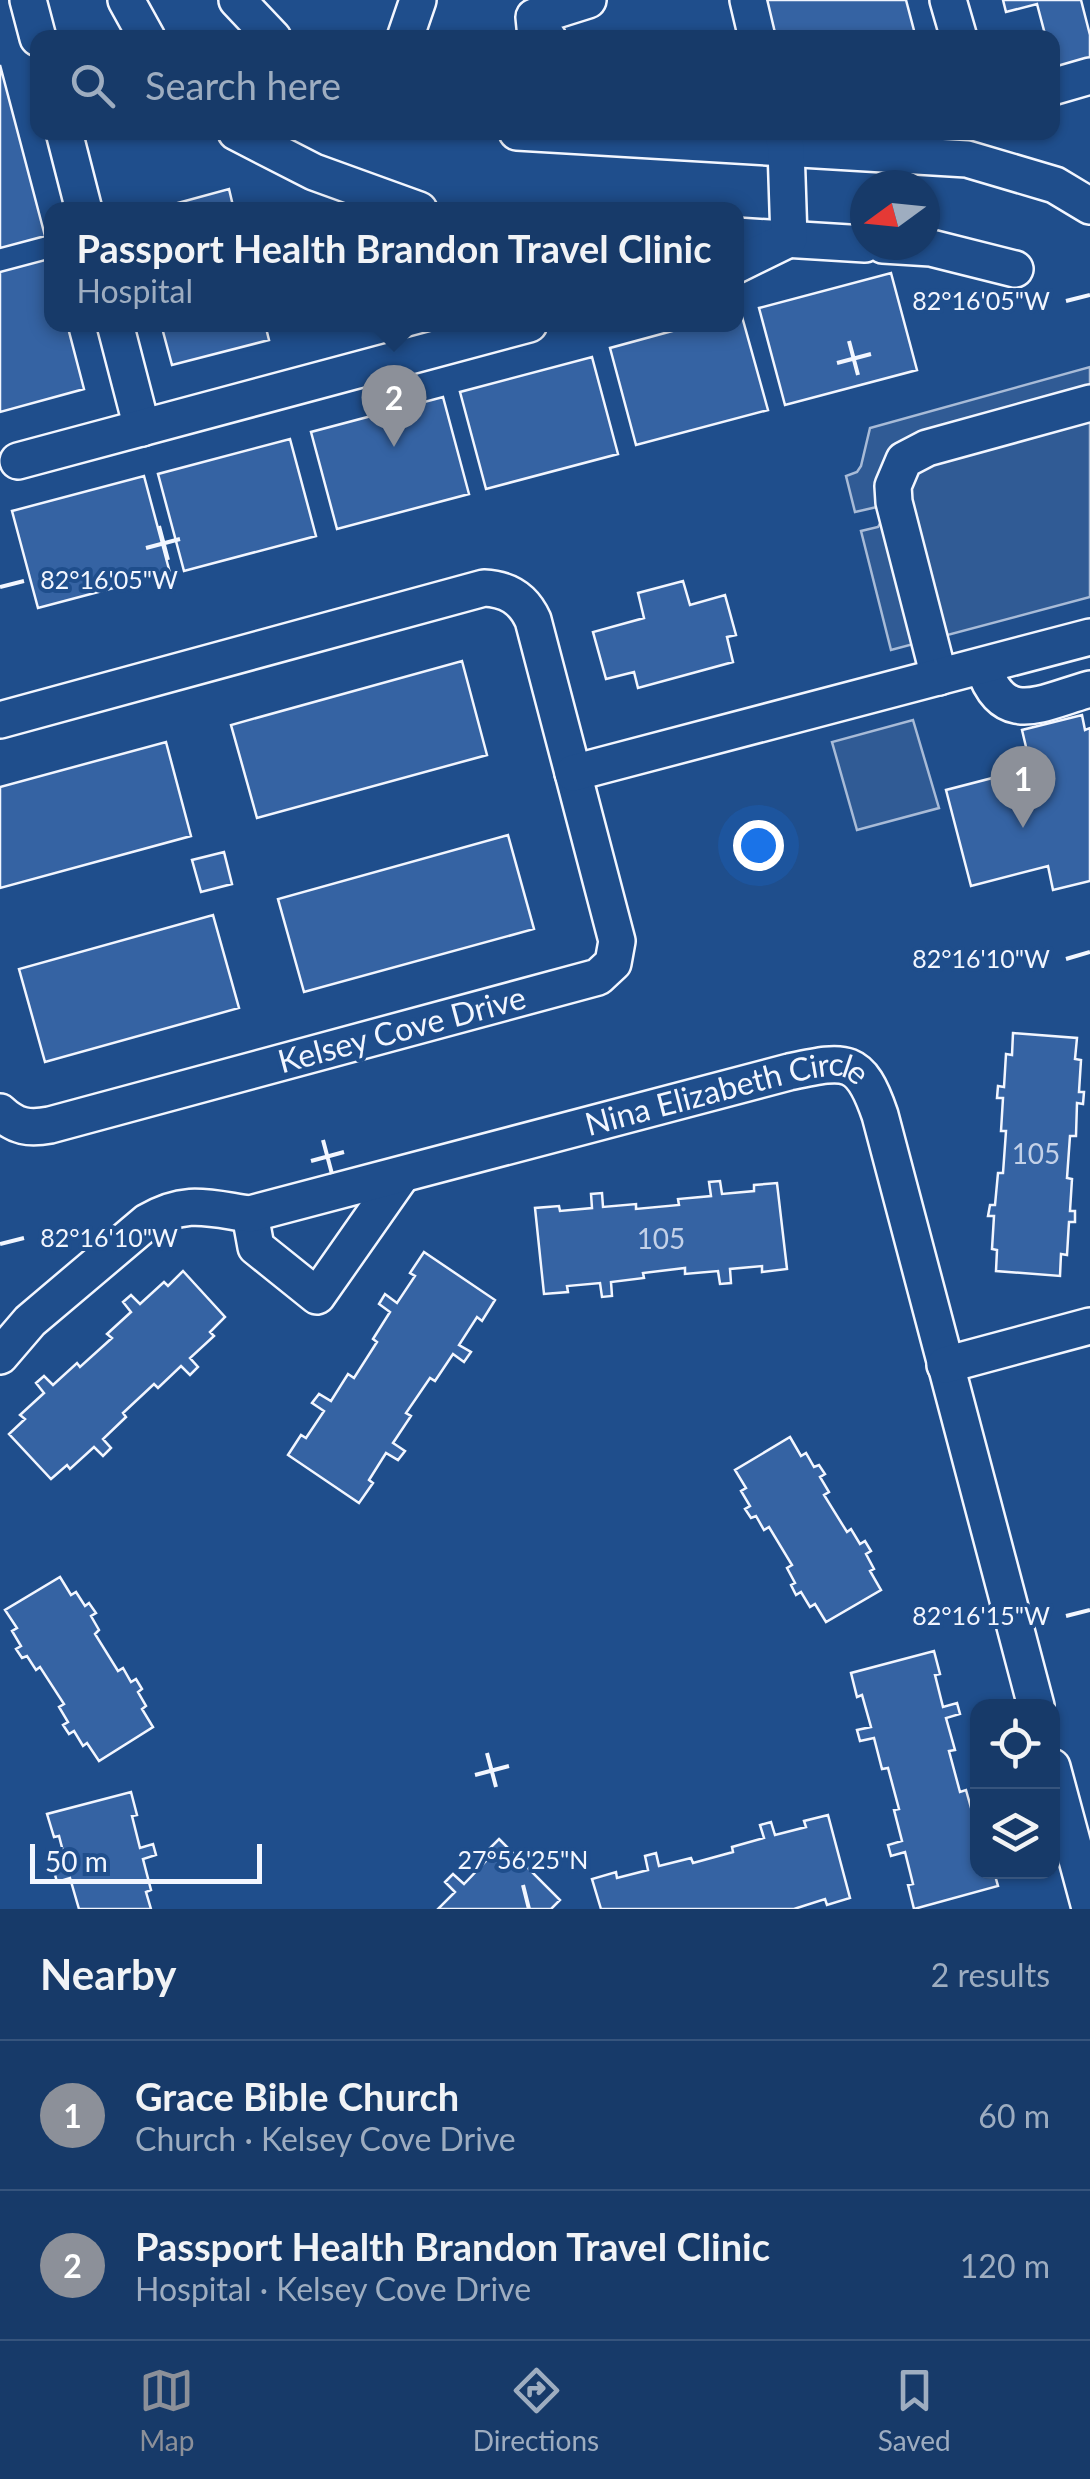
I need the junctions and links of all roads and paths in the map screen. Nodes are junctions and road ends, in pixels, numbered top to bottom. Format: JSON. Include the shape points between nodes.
{"nodes":[{"id":1,"x":28,"y":0,"type":"edge"},
{"id":2,"x":126,"y":0,"type":"edge"},
{"id":3,"x":237,"y":0,"type":"edge"},
{"id":4,"x":418,"y":0,"type":"edge"},
{"id":5,"x":588,"y":0,"type":"edge"},
{"id":6,"x":748,"y":0,"type":"edge"},
{"id":7,"x":948,"y":0,"type":"edge"},
{"id":8,"x":36,"y":30,"type":"edge"},
{"id":9,"x":143,"y":30,"type":"edge"},
{"id":10,"x":265,"y":30,"type":"edge"},
{"id":11,"x":409,"y":30,"type":"edge"},
{"id":12,"x":535,"y":30,"type":"edge"},
{"id":13,"x":756,"y":30,"type":"edge"},
{"id":14,"x":957,"y":30,"type":"edge"},
{"id":15,"x":1090,"y":76,"type":"edge"},
{"id":16,"x":1060,"y":85,"type":"edge"},
{"id":17,"x":66,"y":140,"type":"edge"},
{"id":18,"x":252,"y":140,"type":"edge"},
{"id":19,"x":784,"y":140,"type":"edge"},
{"id":20,"x":82,"y":202,"type":"edge"},
{"id":21,"x":397,"y":202,"type":"edge"},
{"id":22,"x":1090,"y":206,"type":"edge"},
{"id":23,"x":744,"y":236,"type":"edge"},
{"id":24,"x":790,"y":239,"type":"junction"},
{"id":25,"x":850,"y":243,"type":"edge"},
{"id":26,"x":940,"y":250,"type":"edge"},
{"id":27,"x":744,"y":261,"type":"edge"},
{"id":28,"x":1016,"y":269,"type":"dead end"},
{"id":29,"x":117,"y":332,"type":"edge"},
{"id":30,"x":500,"y":332,"type":"edge"},
{"id":31,"x":1090,"y":403,"type":"edge"},
{"id":32,"x":142,"y":428,"type":"junction"},
{"id":33,"x":18,"y":461,"type":"dead end"},
{"id":34,"x":1090,"y":638,"type":"edge"},
{"id":35,"x":982,"y":666,"type":"junction"},
{"id":36,"x":939,"y":678,"type":"junction"},
{"id":37,"x":1090,"y":689,"type":"edge"},
{"id":38,"x":0,"y":720,"type":"edge"},
{"id":39,"x":573,"y":772,"type":"junction"},
{"id":40,"x":0,"y":1112,"type":"edge"},
{"id":41,"x":401,"y":1176,"type":"junction"},
{"id":42,"x":250,"y":1214,"type":"junction"},
{"id":43,"x":1090,"y":1326,"type":"edge"},
{"id":44,"x":0,"y":1356,"type":"edge"},
{"id":45,"x":945,"y":1366,"type":"junction"},
{"id":46,"x":1034,"y":1699,"type":"edge"},
{"id":47,"x":1058,"y":1789,"type":"edge"},
{"id":48,"x":1090,"y":1908,"type":"edge"}],
"edges":[{"from":1,"to":8,"type":"street"},
{"from":2,"to":9,"type":"street"},
{"from":3,"to":10,"type":"street"},
{"from":4,"to":11,"type":"street"},
{"from":5,"to":12,"type":"street","via":[[534,17]]},
{"from":6,"to":13,"type":"street"},
{"from":7,"to":14,"type":"street"},
{"from":15,"to":16,"type":"street"},
{"from":17,"to":20,"type":"street"},
{"from":18,"to":21,"type":"street"},
{"from":19,"to":22,"type":"street","via":[[968,160],[1055,185]]},
{"from":19,"to":24,"type":"street"},
{"from":23,"to":24,"type":"street"},
{"from":24,"to":25,"type":"street"},
{"from":24,"to":27,"type":"street"},
{"from":26,"to":28,"type":"street"},
{"from":29,"to":32,"type":"street"},
{"from":30,"to":32,"type":"street"},
{"from":31,"to":36,"type":"street","via":[[928,448],[896,472],[894,502]]},
{"from":32,"to":33,"type":"street"},
{"from":34,"to":35,"type":"street"},
{"from":35,"to":36,"type":"street"},
{"from":35,"to":37,"type":"street","via":[[1007,705]]},
{"from":36,"to":39,"type":"street"},
{"from":38,"to":39,"type":"street","name":"Kelsey Cove Drive","via":[[498,589],[520,600],[533,620]]},
{"from":39,"to":40,"type":"street","name":"Kelsey Cove Drive","via":[[617,941],[613,963],[598,977],[50,1125],[16,1125]]},
{"from":41,"to":42,"type":"street","name":"Nina Elizabeth Circle"},
{"from":41,"to":42,"type":"street","via":[[317,1296],[256,1247]]},
{"from":41,"to":45,"type":"street","name":"Nina Elizabeth Circle","via":[[789,1072],[829,1064],[852,1068],[869,1084],[880,1116]]},
{"from":42,"to":44,"type":"street","name":"Nina Elizabeth Circle","via":[[213,1206],[165,1212],[147,1222]]},
{"from":43,"to":45,"type":"street"},
{"from":45,"to":46,"type":"street","name":"Nina Elizabeth Circle"},
{"from":47,"to":48,"type":"street"}]}
